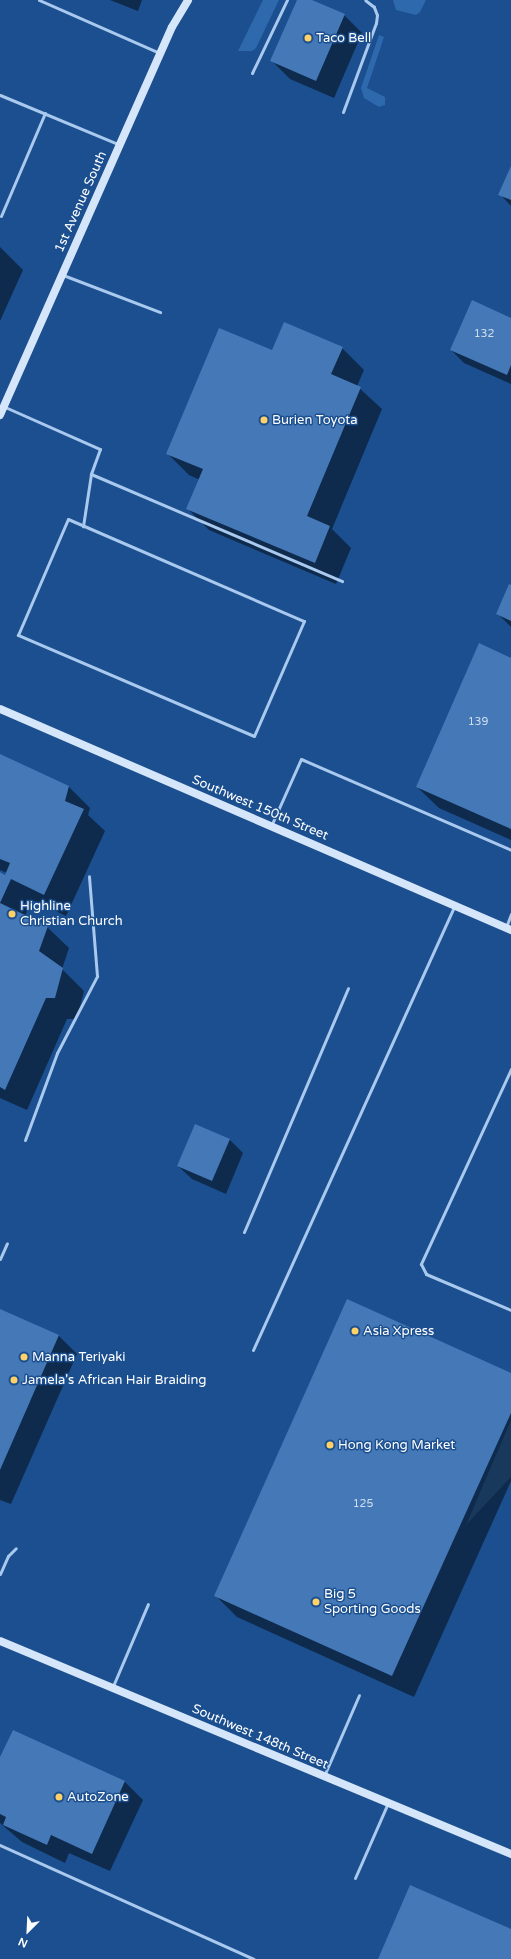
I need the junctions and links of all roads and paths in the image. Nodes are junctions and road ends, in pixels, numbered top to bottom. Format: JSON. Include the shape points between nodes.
{"nodes":[{"id":1,"x":39,"y":0,"type":"edge"},
{"id":2,"x":188,"y":0,"type":"edge"},
{"id":3,"x":286,"y":0,"type":"edge"},
{"id":4,"x":365,"y":0,"type":"edge"},
{"id":5,"x":160,"y":53,"type":"junction"},
{"id":6,"x":252,"y":73,"type":"dead end"},
{"id":7,"x":0,"y":95,"type":"edge"},
{"id":8,"x":343,"y":112,"type":"dead end"},
{"id":9,"x":45,"y":113,"type":"junction"},
{"id":10,"x":120,"y":144,"type":"junction"},
{"id":11,"x":1,"y":216,"type":"edge"},
{"id":12,"x":62,"y":275,"type":"junction"},
{"id":13,"x":160,"y":312,"type":"dead end"},
{"id":14,"x":4,"y":406,"type":"junction"},
{"id":15,"x":0,"y":415,"type":"edge"},
{"id":16,"x":91,"y":474,"type":"junction"},
{"id":17,"x":83,"y":526,"type":"junction"},
{"id":18,"x":342,"y":580,"type":"dead end"},
{"id":19,"x":0,"y":709,"type":"edge"},
{"id":20,"x":271,"y":826,"type":"junction"},
{"id":21,"x":511,"y":850,"type":"edge"},
{"id":22,"x":89,"y":876,"type":"dead end"},
{"id":23,"x":455,"y":905,"type":"junction"},
{"id":24,"x":511,"y":914,"type":"edge"},
{"id":25,"x":508,"y":929,"type":"edge"},
{"id":26,"x":348,"y":988,"type":"dead end"},
{"id":27,"x":511,"y":1068,"type":"edge"},
{"id":28,"x":25,"y":1140,"type":"dead end"},
{"id":29,"x":244,"y":1232,"type":"dead end"},
{"id":30,"x":7,"y":1243,"type":"dead end"},
{"id":31,"x":0,"y":1259,"type":"edge"},
{"id":32,"x":511,"y":1310,"type":"edge"},
{"id":33,"x":253,"y":1350,"type":"dead end"},
{"id":34,"x":16,"y":1548,"type":"dead end"},
{"id":35,"x":0,"y":1574,"type":"edge"},
{"id":36,"x":148,"y":1604,"type":"dead end"},
{"id":37,"x":0,"y":1641,"type":"edge"},
{"id":38,"x":112,"y":1688,"type":"junction"},
{"id":39,"x":359,"y":1695,"type":"dead end"},
{"id":40,"x":323,"y":1776,"type":"junction"},
{"id":41,"x":388,"y":1803,"type":"junction"},
{"id":42,"x":0,"y":1845,"type":"edge"},
{"id":43,"x":511,"y":1854,"type":"edge"},
{"id":44,"x":355,"y":1878,"type":"dead end"},
{"id":45,"x":254,"y":1959,"type":"edge"}],
"edges":[{"from":1,"to":5,"type":"lane"},
{"from":2,"to":5,"type":"main road","name":"1st Avenue South"},
{"from":3,"to":6,"type":"lane"},
{"from":4,"to":8,"type":"lane","via":[[374,7],[376,23]]},
{"from":5,"to":10,"type":"main road","name":"1st Avenue South"},
{"from":7,"to":9,"type":"lane"},
{"from":9,"to":10,"type":"lane"},
{"from":9,"to":11,"type":"lane"},
{"from":10,"to":12,"type":"main road","name":"1st Avenue South"},
{"from":12,"to":13,"type":"lane"},
{"from":12,"to":14,"type":"main road","name":"1st Avenue South"},
{"from":14,"to":15,"type":"main road","name":"1st Avenue South"},
{"from":14,"to":16,"type":"lane","via":[[100,449]]},
{"from":16,"to":17,"type":"lane"},
{"from":16,"to":18,"type":"lane"},
{"from":17,"to":17,"type":"lane","via":[[304,621],[254,736],[18,635],[68,519]]},
{"from":19,"to":20,"type":"main road","name":"Southwest 150th Street"},
{"from":20,"to":21,"type":"lane","via":[[301,759]]},
{"from":20,"to":23,"type":"main road","name":"Southwest 150th Street"},
{"from":22,"to":28,"type":"lane","via":[[97,976],[60,1046]]},
{"from":23,"to":25,"type":"main road","name":"Southwest 150th Street"},
{"from":23,"to":33,"type":"lane"},
{"from":24,"to":25,"type":"lane"},
{"from":26,"to":29,"type":"lane"},
{"from":27,"to":32,"type":"lane","via":[[421,1264],[426,1274]]},
{"from":30,"to":31,"type":"lane"},
{"from":34,"to":35,"type":"lane","via":[[8,1556]]},
{"from":36,"to":38,"type":"lane"},
{"from":37,"to":38,"type":"main road","name":"Southwest 148th Street"},
{"from":38,"to":40,"type":"main road","name":"Southwest 148th Street"},
{"from":39,"to":40,"type":"lane"},
{"from":40,"to":41,"type":"main road","name":"Southwest 148th Street"},
{"from":41,"to":43,"type":"main road","name":"Southwest 148th Street"},
{"from":41,"to":44,"type":"lane"},
{"from":42,"to":45,"type":"lane"}]}
